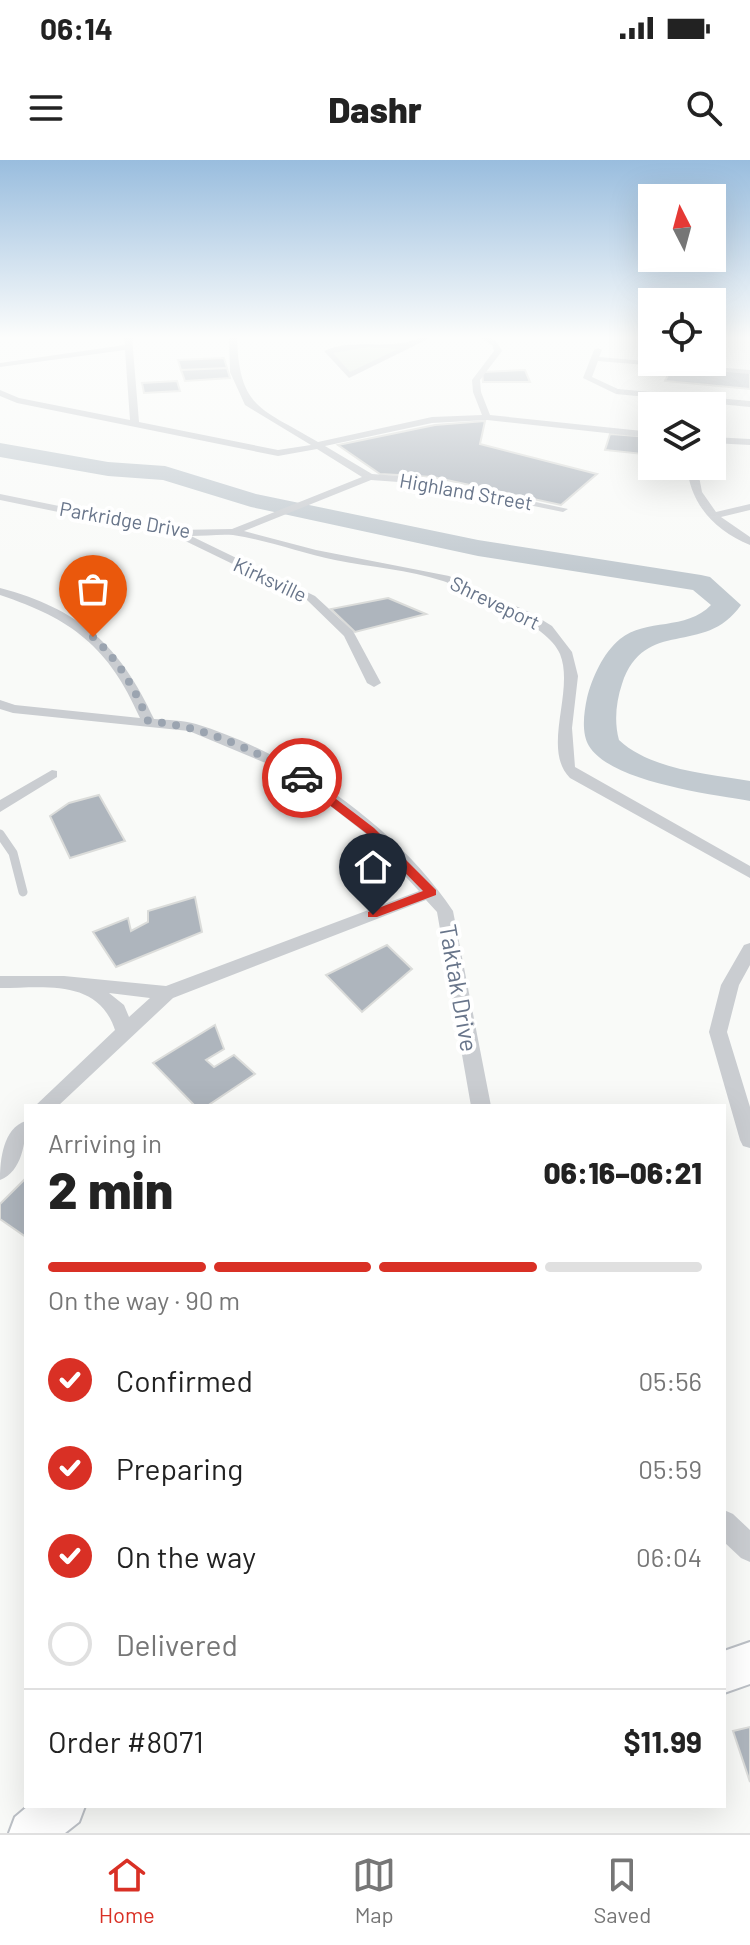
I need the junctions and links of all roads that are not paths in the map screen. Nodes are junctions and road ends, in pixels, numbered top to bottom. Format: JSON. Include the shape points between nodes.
{"nodes":[{"id":1,"x":85,"y":415,"type":"edge"},
{"id":2,"x":134,"y":415,"type":"edge"},
{"id":3,"x":269,"y":415,"type":"edge"},
{"id":4,"x":487,"y":417,"type":"joint"},
{"id":5,"x":135,"y":426,"type":"junction"},
{"id":6,"x":638,"y":433,"type":"edge"},
{"id":7,"x":726,"y":441,"type":"edge"},
{"id":8,"x":750,"y":442,"type":"edge"},
{"id":9,"x":320,"y":444,"type":"junction"},
{"id":10,"x":370,"y":477,"type":"junction"},
{"id":11,"x":692,"y":480,"type":"edge"},
{"id":12,"x":2,"y":498,"type":"edge"},
{"id":13,"x":750,"y":507,"type":"edge"},
{"id":14,"x":563,"y":509,"type":"dead end"},
{"id":15,"x":710,"y":516,"type":"junction"},
{"id":16,"x":233,"y":532,"type":"junction"},
{"id":17,"x":177,"y":533,"type":"junction"},
{"id":18,"x":750,"y":542,"type":"edge"},
{"id":19,"x":0,"y":591,"type":"edge"},
{"id":20,"x":374,"y":683,"type":"dead end"},
{"id":21,"x":0,"y":704,"type":"edge"},
{"id":22,"x":148,"y":721,"type":"junction"},
{"id":23,"x":52,"y":774,"type":"dead end"},
{"id":24,"x":0,"y":807,"type":"edge"},
{"id":25,"x":0,"y":834,"type":"edge"},
{"id":26,"x":750,"y":873,"type":"edge"},
{"id":27,"x":23,"y":892,"type":"dead end"},
{"id":28,"x":431,"y":892,"type":"junction"},
{"id":29,"x":750,"y":949,"type":"edge"},
{"id":30,"x":0,"y":982,"type":"edge"},
{"id":31,"x":78,"y":983,"type":"junction"},
{"id":32,"x":740,"y":985,"type":"edge"},
{"id":33,"x":167,"y":993,"type":"junction"},
{"id":34,"x":125,"y":1031,"type":"junction"},
{"id":35,"x":47,"y":1104,"type":"edge"},
{"id":36,"x":481,"y":1104,"type":"edge"},
{"id":37,"x":24,"y":1132,"type":"edge"},
{"id":38,"x":750,"y":1140,"type":"edge"},
{"id":39,"x":0,"y":1171,"type":"edge"},
{"id":40,"x":726,"y":1525,"type":"edge"},
{"id":41,"x":750,"y":1549,"type":"edge"},
{"id":42,"x":750,"y":1663,"type":"edge"},
{"id":43,"x":726,"y":1671,"type":"edge"},
{"id":44,"x":61,"y":1808,"type":"edge"},
{"id":45,"x":31,"y":1833,"type":"edge"}],
"edges":[{"from":1,"to":5,"type":"street"},
{"from":2,"to":5,"type":"street"},
{"from":3,"to":9,"type":"street"},
{"from":4,"to":6,"type":"street"},
{"from":4,"to":9,"type":"street","via":[[432,420]]},
{"from":5,"to":9,"type":"street","via":[[278,453]]},
{"from":7,"to":8,"type":"street"},
{"from":9,"to":10,"type":"street"},
{"from":10,"to":14,"type":"street","name":"Highland Street","via":[[426,481]]},
{"from":10,"to":16,"type":"street","name":"Parkridge Drive"},
{"from":11,"to":15,"type":"street"},
{"from":12,"to":17,"type":"street","name":"Parkridge Drive"},
{"from":13,"to":15,"type":"street"},
{"from":15,"to":18,"type":"street"},
{"from":16,"to":17,"type":"street","name":"Parkridge Drive"},
{"from":16,"to":26,"type":"street","name":"Shreveport","via":[[445,578],[548,629],[566,652],[572,676],[565,728],[568,768]]},
{"from":17,"to":20,"type":"street","name":"Kirksville","via":[[311,598],[349,634]]},
{"from":19,"to":22,"type":"street","via":[[74,619],[112,654]]},
{"from":21,"to":22,"type":"street","name":"Taktak Drive"},
{"from":22,"to":28,"type":"street","name":"Taktak Drive","via":[[192,727],[273,761],[370,830]]},
{"from":23,"to":24,"type":"street"},
{"from":25,"to":27,"type":"lane","via":[[13,853]]},
{"from":28,"to":33,"type":"street"},
{"from":28,"to":36,"type":"street","name":"Taktak Drive","via":[[445,911]]},
{"from":29,"to":32,"type":"street"},
{"from":30,"to":31,"type":"street"},
{"from":31,"to":33,"type":"street"},
{"from":31,"to":34,"type":"street","via":[[111,1002]]},
{"from":32,"to":38,"type":"street","via":[[718,1032]]},
{"from":33,"to":34,"type":"street"},
{"from":34,"to":35,"type":"street"},
{"from":37,"to":39,"type":"street"},
{"from":40,"to":41,"type":"street"},
{"from":42,"to":43,"type":"street"},
{"from":44,"to":45,"type":"street"}]}
